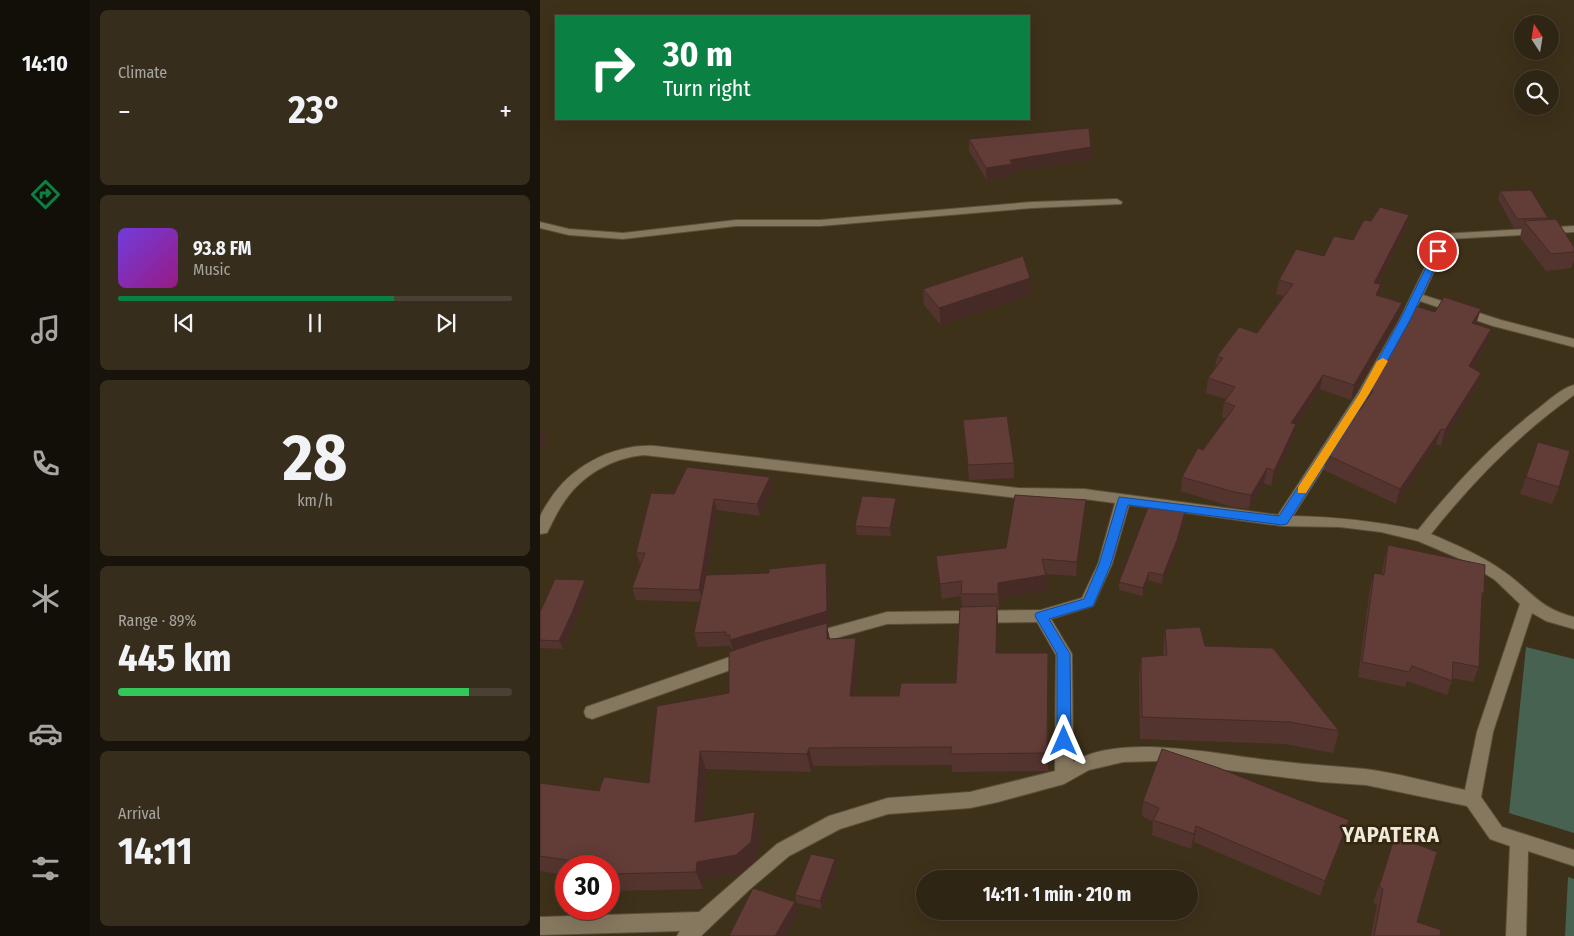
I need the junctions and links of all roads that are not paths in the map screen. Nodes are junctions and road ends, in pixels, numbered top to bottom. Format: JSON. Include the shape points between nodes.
{"nodes":[{"id":1,"x":1117,"y":202,"type":"dead end"},
{"id":2,"x":540,"y":225,"type":"edge"},
{"id":3,"x":1574,"y":229,"type":"edge"},
{"id":4,"x":1416,"y":296,"type":"junction"},
{"id":5,"x":1574,"y":342,"type":"edge"},
{"id":6,"x":1574,"y":389,"type":"edge"},
{"id":7,"x":1123,"y":500,"type":"junction"},
{"id":8,"x":1282,"y":521,"type":"junction"},
{"id":9,"x":542,"y":529,"type":"dead end"},
{"id":10,"x":1421,"y":536,"type":"junction"},
{"id":11,"x":1528,"y":602,"type":"junction"},
{"id":12,"x":1041,"y":616,"type":"junction"},
{"id":13,"x":1574,"y":623,"type":"edge"},
{"id":14,"x":794,"y":643,"type":"edge"},
{"id":15,"x":757,"y":654,"type":"edge"},
{"id":16,"x":592,"y":712,"type":"dead end"},
{"id":17,"x":1064,"y":776,"type":"junction"},
{"id":18,"x":1472,"y":799,"type":"junction"},
{"id":19,"x":1519,"y":841,"type":"junction"},
{"id":20,"x":1574,"y":858,"type":"edge"},
{"id":21,"x":702,"y":920,"type":"junction"},
{"id":22,"x":540,"y":926,"type":"edge"},
{"id":23,"x":687,"y":936,"type":"edge"},
{"id":24,"x":1516,"y":936,"type":"edge"}],
"edges":[{"from":1,"to":2,"type":"street","via":[[1032,205],[820,223],[736,223],[623,236],[570,232]]},
{"from":3,"to":4,"type":"street","via":[[1445,236]]},
{"from":4,"to":5,"type":"street","via":[[1497,323]]},
{"from":4,"to":8,"type":"street","via":[[1364,394]]},
{"from":6,"to":10,"type":"street","via":[[1501,446],[1453,496]]},
{"from":7,"to":8,"type":"street"},
{"from":7,"to":9,"type":"street","via":[[1084,494],[1018,493],[640,451],[614,457],[583,472],[564,489],[550,508]]},
{"from":7,"to":12,"type":"street","via":[[1105,564],[1088,602]]},
{"from":8,"to":10,"type":"street","via":[[1356,524]]},
{"from":10,"to":11,"type":"street","via":[[1470,557],[1500,576]]},
{"from":11,"to":13,"type":"street","via":[[1551,617]]},
{"from":11,"to":18,"type":"street","via":[[1485,732]]},
{"from":12,"to":14,"type":"street","via":[[888,618]]},
{"from":12,"to":17,"type":"street","via":[[1064,654]]},
{"from":15,"to":16,"type":"street"},
{"from":17,"to":18,"type":"street","via":[[1085,763],[1122,755],[1156,754],[1366,777]]},
{"from":17,"to":21,"type":"street","via":[[979,798],[888,806],[835,822],[782,850]]},
{"from":18,"to":19,"type":"street","via":[[1496,833]]},
{"from":19,"to":20,"type":"street"},
{"from":19,"to":24,"type":"street"},
{"from":21,"to":22,"type":"street"},
{"from":21,"to":23,"type":"street"}]}
